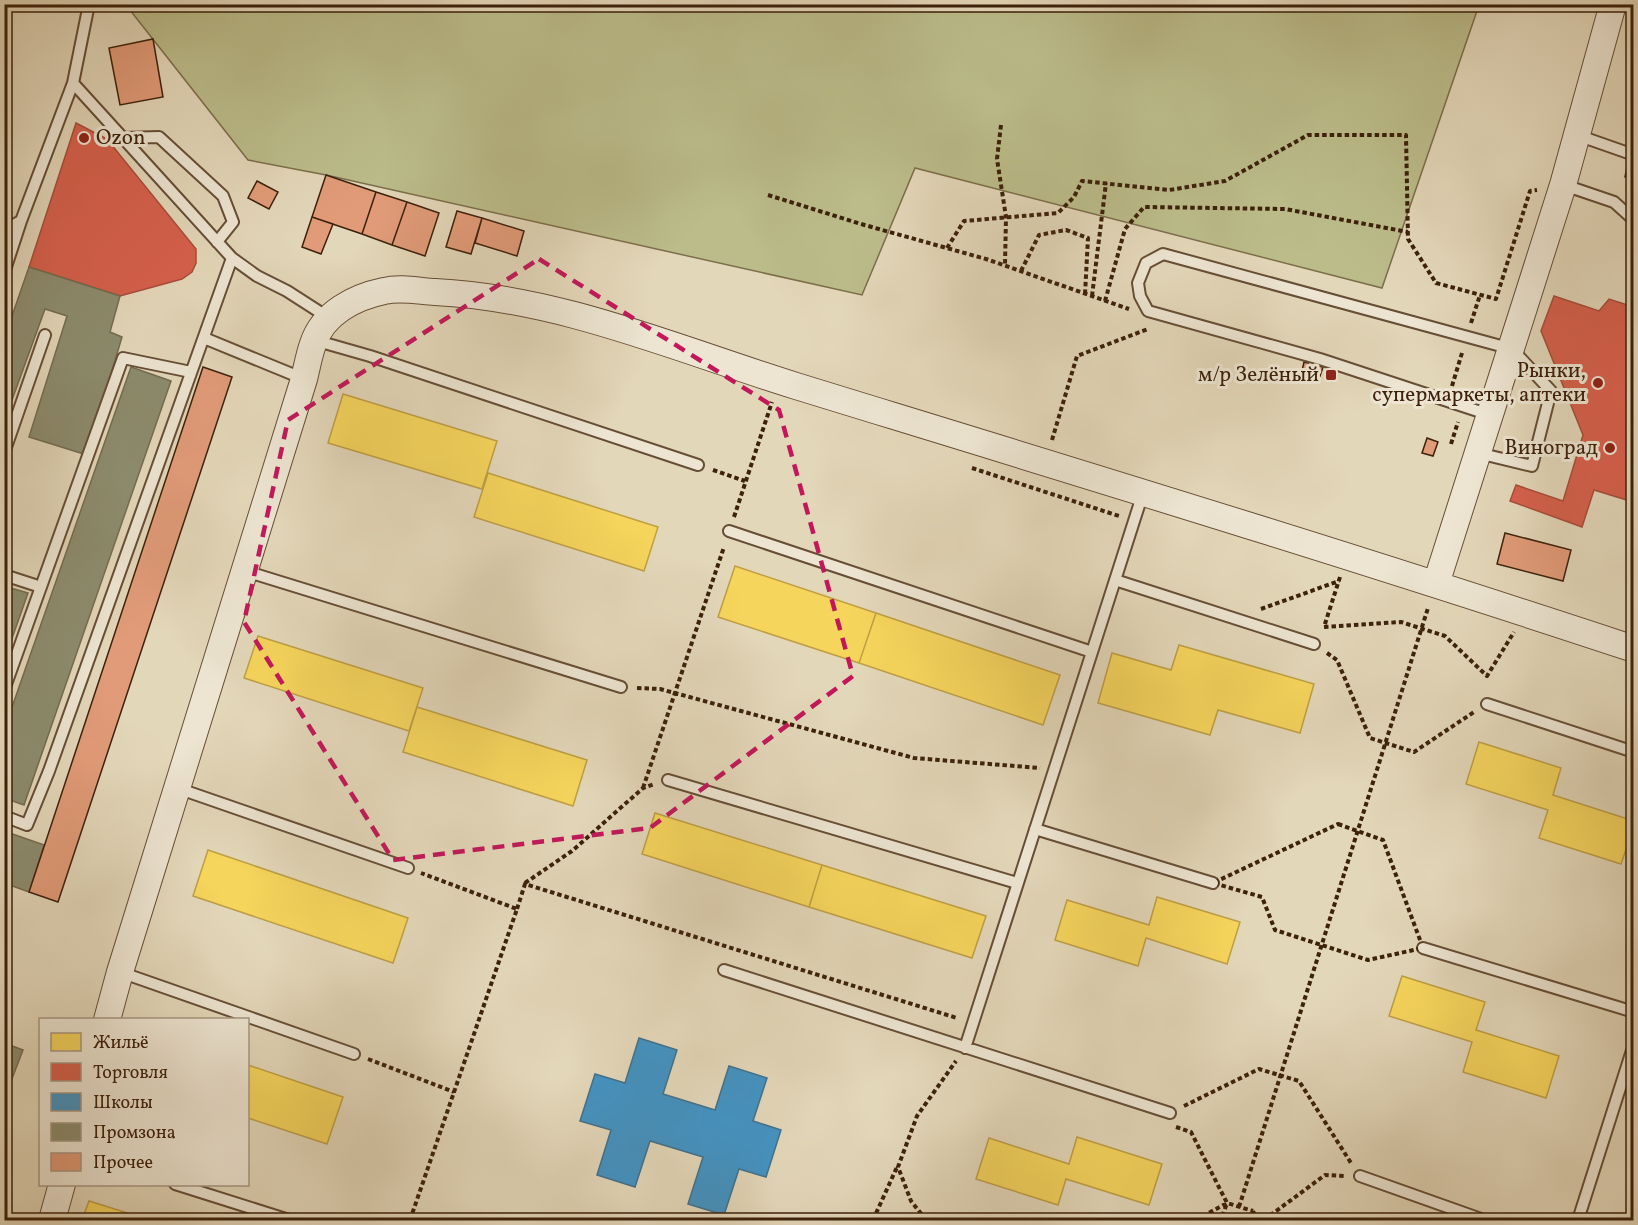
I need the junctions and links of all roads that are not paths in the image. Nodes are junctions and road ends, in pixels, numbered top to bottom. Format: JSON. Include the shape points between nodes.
{"nodes":[{"id":1,"x":89,"y":4,"type":"edge"},
{"id":2,"x":1613,"y":4,"type":"edge"},
{"id":3,"x":73,"y":83,"type":"junction"},
{"id":4,"x":1577,"y":135,"type":"junction"},
{"id":5,"x":123,"y":138,"type":"junction"},
{"id":6,"x":1634,"y":155,"type":"edge"},
{"id":7,"x":1563,"y":185,"type":"junction"},
{"id":8,"x":1634,"y":220,"type":"edge"},
{"id":9,"x":21,"y":221,"type":"junction"},
{"id":10,"x":4,"y":230,"type":"edge"},
{"id":11,"x":217,"y":242,"type":"junction"},
{"id":12,"x":232,"y":258,"type":"junction"},
{"id":13,"x":4,"y":273,"type":"edge"},
{"id":14,"x":329,"y":318,"type":"junction"},
{"id":15,"x":45,"y":335,"type":"dead end"},
{"id":16,"x":204,"y":338,"type":"junction"},
{"id":17,"x":314,"y":340,"type":"junction"},
{"id":18,"x":1512,"y":349,"type":"junction"},
{"id":19,"x":191,"y":372,"type":"junction"},
{"id":20,"x":304,"y":379,"type":"junction"},
{"id":21,"x":1491,"y":415,"type":"junction"},
{"id":22,"x":4,"y":453,"type":"edge"},
{"id":23,"x":1478,"y":453,"type":"junction"},
{"id":24,"x":698,"y":465,"type":"road end"},
{"id":25,"x":1143,"y":492,"type":"junction"},
{"id":26,"x":729,"y":531,"type":"road end"},
{"id":27,"x":245,"y":571,"type":"junction"},
{"id":28,"x":4,"y":575,"type":"edge"},
{"id":29,"x":1115,"y":579,"type":"junction"},
{"id":30,"x":1436,"y":584,"type":"junction"},
{"id":31,"x":41,"y":587,"type":"junction"},
{"id":32,"x":1314,"y":644,"type":"road end"},
{"id":33,"x":1634,"y":649,"type":"edge"},
{"id":34,"x":1092,"y":652,"type":"junction"},
{"id":35,"x":621,"y":687,"type":"road end"},
{"id":36,"x":4,"y":690,"type":"edge"},
{"id":37,"x":1486,"y":704,"type":"road end"},
{"id":38,"x":1634,"y":752,"type":"edge"},
{"id":39,"x":668,"y":780,"type":"road end"},
{"id":40,"x":177,"y":788,"type":"junction"},
{"id":41,"x":4,"y":816,"type":"edge"},
{"id":42,"x":1035,"y":829,"type":"junction"},
{"id":43,"x":408,"y":868,"type":"road end"},
{"id":44,"x":1017,"y":883,"type":"junction"},
{"id":45,"x":1214,"y":883,"type":"road end"},
{"id":46,"x":1423,"y":948,"type":"road end"},
{"id":47,"x":724,"y":970,"type":"dead end"},
{"id":48,"x":120,"y":972,"type":"junction"},
{"id":49,"x":1634,"y":1012,"type":"edge"},
{"id":50,"x":108,"y":1018,"type":"edge"},
{"id":51,"x":1634,"y":1044,"type":"edge"},
{"id":52,"x":965,"y":1048,"type":"junction"},
{"id":53,"x":354,"y":1054,"type":"road end"},
{"id":54,"x":1170,"y":1113,"type":"road end"},
{"id":55,"x":1360,"y":1176,"type":"road end"},
{"id":56,"x":62,"y":1186,"type":"edge"},
{"id":57,"x":178,"y":1186,"type":"edge"},
{"id":58,"x":52,"y":1221,"type":"edge"},
{"id":59,"x":289,"y":1221,"type":"edge"},
{"id":60,"x":1484,"y":1221,"type":"edge"},
{"id":61,"x":1578,"y":1221,"type":"edge"}],
"edges":[{"from":1,"to":3,"type":"lane"},
{"from":2,"to":4,"type":"street"},
{"from":3,"to":5,"type":"lane"},
{"from":3,"to":9,"type":"lane"},
{"from":4,"to":6,"type":"lane"},
{"from":4,"to":7,"type":"street"},
{"from":5,"to":11,"type":"lane"},
{"from":5,"to":11,"type":"lane","via":[[159,137],[223,196],[233,222]]},
{"from":7,"to":8,"type":"lane","via":[[1614,202]]},
{"from":7,"to":18,"type":"street"},
{"from":9,"to":10,"type":"lane"},
{"from":9,"to":13,"type":"lane"},
{"from":11,"to":12,"type":"lane"},
{"from":12,"to":14,"type":"lane"},
{"from":12,"to":16,"type":"lane"},
{"from":14,"to":17,"type":"street"},
{"from":14,"to":25,"type":"street","via":[[349,302],[387,290],[462,293],[526,304],[586,317]]},
{"from":15,"to":22,"type":"lane"},
{"from":16,"to":19,"type":"lane"},
{"from":16,"to":20,"type":"lane"},
{"from":17,"to":20,"type":"street"},
{"from":17,"to":24,"type":"lane"},
{"from":18,"to":21,"type":"street"},
{"from":18,"to":21,"type":"lane","via":[[1163,254],[1146,263],[1138,282],[1148,311],[1320,359]]},
{"from":18,"to":23,"type":"lane","via":[[1551,391],[1532,466]]},
{"from":19,"to":31,"type":"lane","via":[[123,358]]},
{"from":19,"to":41,"type":"lane","via":[[27,825]]},
{"from":20,"to":27,"type":"street"},
{"from":21,"to":23,"type":"street"},
{"from":23,"to":30,"type":"street"},
{"from":25,"to":29,"type":"lane"},
{"from":25,"to":30,"type":"street","via":[[1343,568]]},
{"from":26,"to":34,"type":"lane"},
{"from":27,"to":35,"type":"lane"},
{"from":27,"to":40,"type":"street"},
{"from":28,"to":31,"type":"lane"},
{"from":29,"to":32,"type":"lane"},
{"from":29,"to":34,"type":"lane"},
{"from":30,"to":33,"type":"street"},
{"from":31,"to":36,"type":"lane"},
{"from":34,"to":42,"type":"lane"},
{"from":37,"to":38,"type":"lane"},
{"from":39,"to":44,"type":"lane"},
{"from":40,"to":43,"type":"lane"},
{"from":40,"to":48,"type":"street"},
{"from":42,"to":44,"type":"lane"},
{"from":42,"to":45,"type":"lane"},
{"from":44,"to":52,"type":"lane"},
{"from":46,"to":49,"type":"lane"},
{"from":47,"to":52,"type":"lane"},
{"from":48,"to":50,"type":"street"},
{"from":48,"to":53,"type":"lane"},
{"from":51,"to":61,"type":"lane"},
{"from":52,"to":54,"type":"lane"},
{"from":55,"to":60,"type":"lane"},
{"from":56,"to":58,"type":"street"},
{"from":57,"to":59,"type":"lane"}]}
